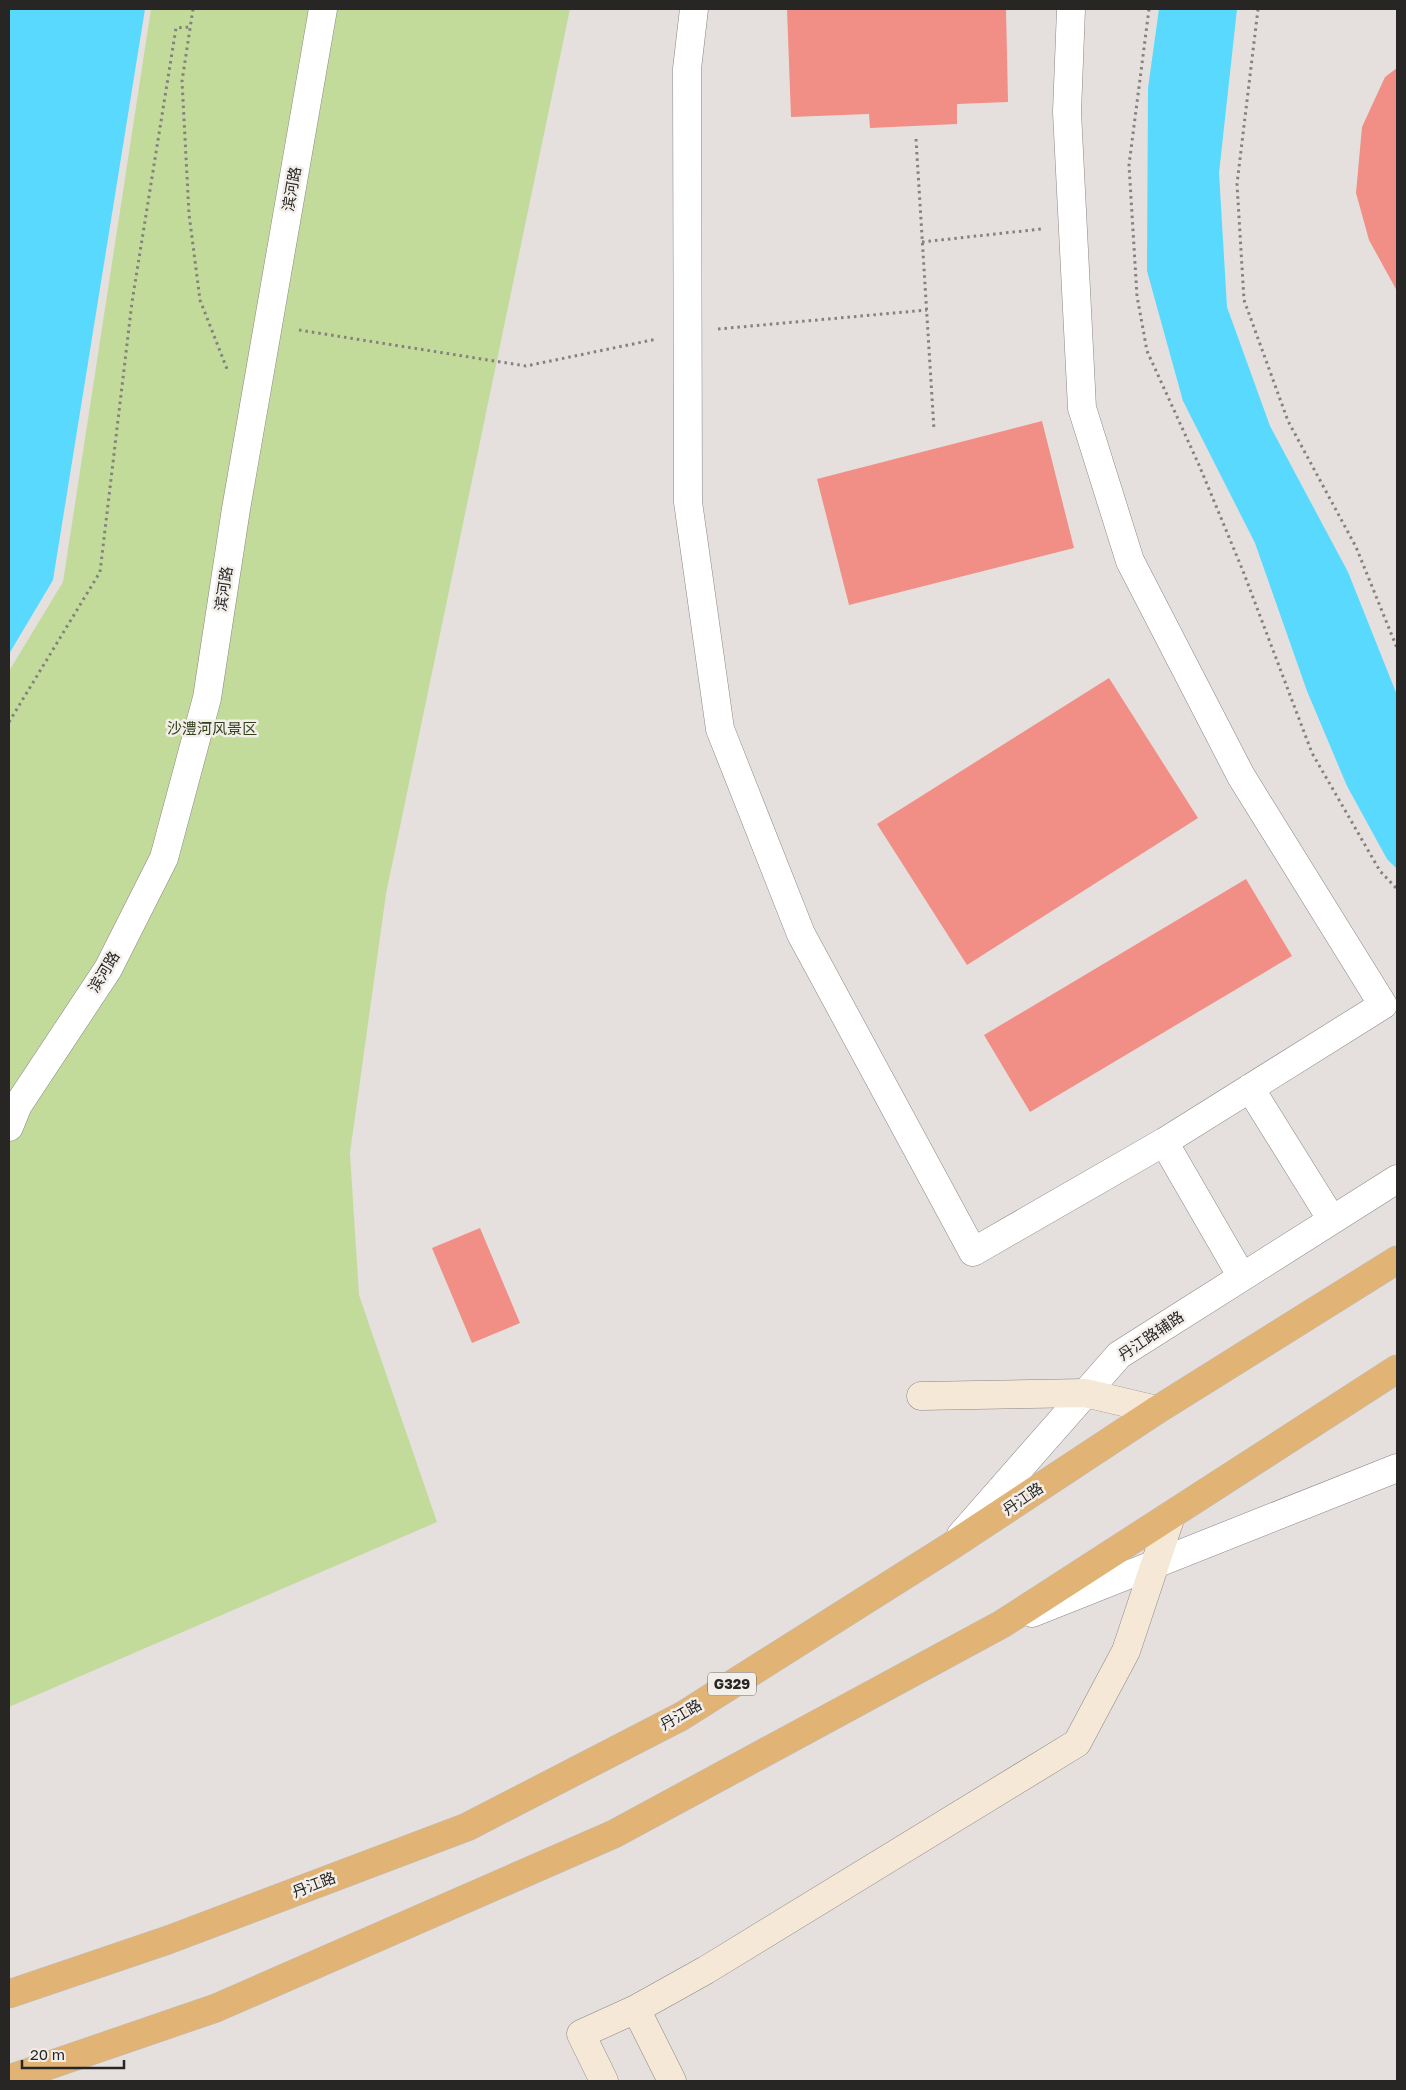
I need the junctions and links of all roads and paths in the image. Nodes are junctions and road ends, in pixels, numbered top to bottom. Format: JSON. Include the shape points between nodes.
{"nodes":[{"id":1,"x":192,"y":9,"type":"edge"},
{"id":2,"x":323,"y":9,"type":"edge"},
{"id":3,"x":694,"y":9,"type":"edge"},
{"id":4,"x":1071,"y":9,"type":"edge"},
{"id":5,"x":1150,"y":9,"type":"edge"},
{"id":6,"x":1258,"y":9,"type":"edge"},
{"id":7,"x":190,"y":27,"type":"junction"},
{"id":8,"x":916,"y":139,"type":"dead end"},
{"id":9,"x":1073,"y":226,"type":"junction"},
{"id":10,"x":922,"y":242,"type":"junction"},
{"id":11,"x":927,"y":310,"type":"junction"},
{"id":12,"x":269,"y":325,"type":"junction"},
{"id":13,"x":688,"y":332,"type":"junction"},
{"id":14,"x":228,"y":370,"type":"dead end"},
{"id":15,"x":934,"y":430,"type":"dead end"},
{"id":16,"x":1397,"y":648,"type":"edge"},
{"id":17,"x":9,"y":722,"type":"edge"},
{"id":18,"x":1397,"y":889,"type":"edge"},
{"id":19,"x":1250,"y":1088,"type":"junction"},
{"id":20,"x":9,"y":1127,"type":"edge"},
{"id":21,"x":1164,"y":1142,"type":"junction"},
{"id":22,"x":1397,"y":1179,"type":"edge"},
{"id":23,"x":1332,"y":1220,"type":"junction"},
{"id":24,"x":1397,"y":1260,"type":"edge"},
{"id":25,"x":1242,"y":1277,"type":"junction"},
{"id":26,"x":1397,"y":1369,"type":"edge"},
{"id":27,"x":1085,"y":1393,"type":"junction"},
{"id":28,"x":921,"y":1396,"type":"dead end"},
{"id":29,"x":1157,"y":1410,"type":"junction"},
{"id":30,"x":1397,"y":1468,"type":"edge"},
{"id":31,"x":1171,"y":1516,"type":"junction"},
{"id":32,"x":951,"y":1546,"type":"junction"},
{"id":33,"x":1155,"y":1564,"type":"junction"},
{"id":34,"x":1002,"y":1624,"type":"junction"},
{"id":35,"x":9,"y":1994,"type":"edge"},
{"id":36,"x":636,"y":2009,"type":"junction"},
{"id":37,"x":9,"y":2079,"type":"edge"},
{"id":38,"x":604,"y":2081,"type":"edge"},
{"id":39,"x":672,"y":2081,"type":"edge"}],
"edges":[{"from":1,"to":7,"type":"path"},
{"from":2,"to":12,"type":"street","name":"滨河路"},
{"from":3,"to":13,"type":"street","via":[[687,69]]},
{"from":4,"to":9,"type":"street","via":[[1067,112]]},
{"from":5,"to":18,"type":"path","via":[[1129,164],[1137,296],[1147,351],[1243,571],[1312,753],[1380,871]]},
{"from":6,"to":16,"type":"path","via":[[1236,184],[1244,300],[1288,421],[1356,547]]},
{"from":7,"to":14,"type":"path","via":[[182,81],[189,214],[200,300]]},
{"from":7,"to":17,"type":"path","via":[[176,28],[132,302],[100,572]]},
{"from":8,"to":10,"type":"path"},
{"from":9,"to":10,"type":"path"},
{"from":9,"to":19,"type":"street","via":[[1082,408],[1130,561],[1241,776],[1383,1005]]},
{"from":10,"to":11,"type":"path"},
{"from":11,"to":13,"type":"path"},
{"from":11,"to":15,"type":"path"},
{"from":12,"to":13,"type":"path","via":[[526,366]]},
{"from":12,"to":20,"type":"street","name":"滨河路","via":[[236,509],[208,698],[164,858],[108,969],[18,1105]]},
{"from":13,"to":21,"type":"street","via":[[688,502],[720,729],[801,934],[973,1252]]},
{"from":19,"to":21,"type":"street"},
{"from":19,"to":23,"type":"street"},
{"from":21,"to":25,"type":"street"},
{"from":22,"to":23,"type":"street","name":"丹江路辅路"},
{"from":23,"to":25,"type":"street","name":"丹江路辅路"},
{"from":24,"to":29,"type":"highway","name":"丹江路","number":"G329"},
{"from":25,"to":27,"type":"street","name":"丹江路辅路","via":[[1118,1355]]},
{"from":26,"to":31,"type":"highway"},
{"from":27,"to":28,"type":"street"},
{"from":27,"to":29,"type":"street"},
{"from":27,"to":32,"type":"street","name":"丹江路辅路"},
{"from":29,"to":32,"type":"highway","name":"丹江路","number":"G329"},
{"from":30,"to":33,"type":"street"},
{"from":31,"to":33,"type":"street"},
{"from":31,"to":34,"type":"highway"},
{"from":32,"to":35,"type":"highway","name":"丹江路","number":"G329","via":[[682,1716],[468,1827],[168,1940]]},
{"from":33,"to":34,"type":"street"},
{"from":33,"to":36,"type":"street","via":[[1126,1651],[1077,1743],[706,1970]]},
{"from":34,"to":37,"type":"highway","via":[[614,1834],[216,2008]]},
{"from":36,"to":38,"type":"street","via":[[581,2034]]},
{"from":36,"to":39,"type":"street"}]}
